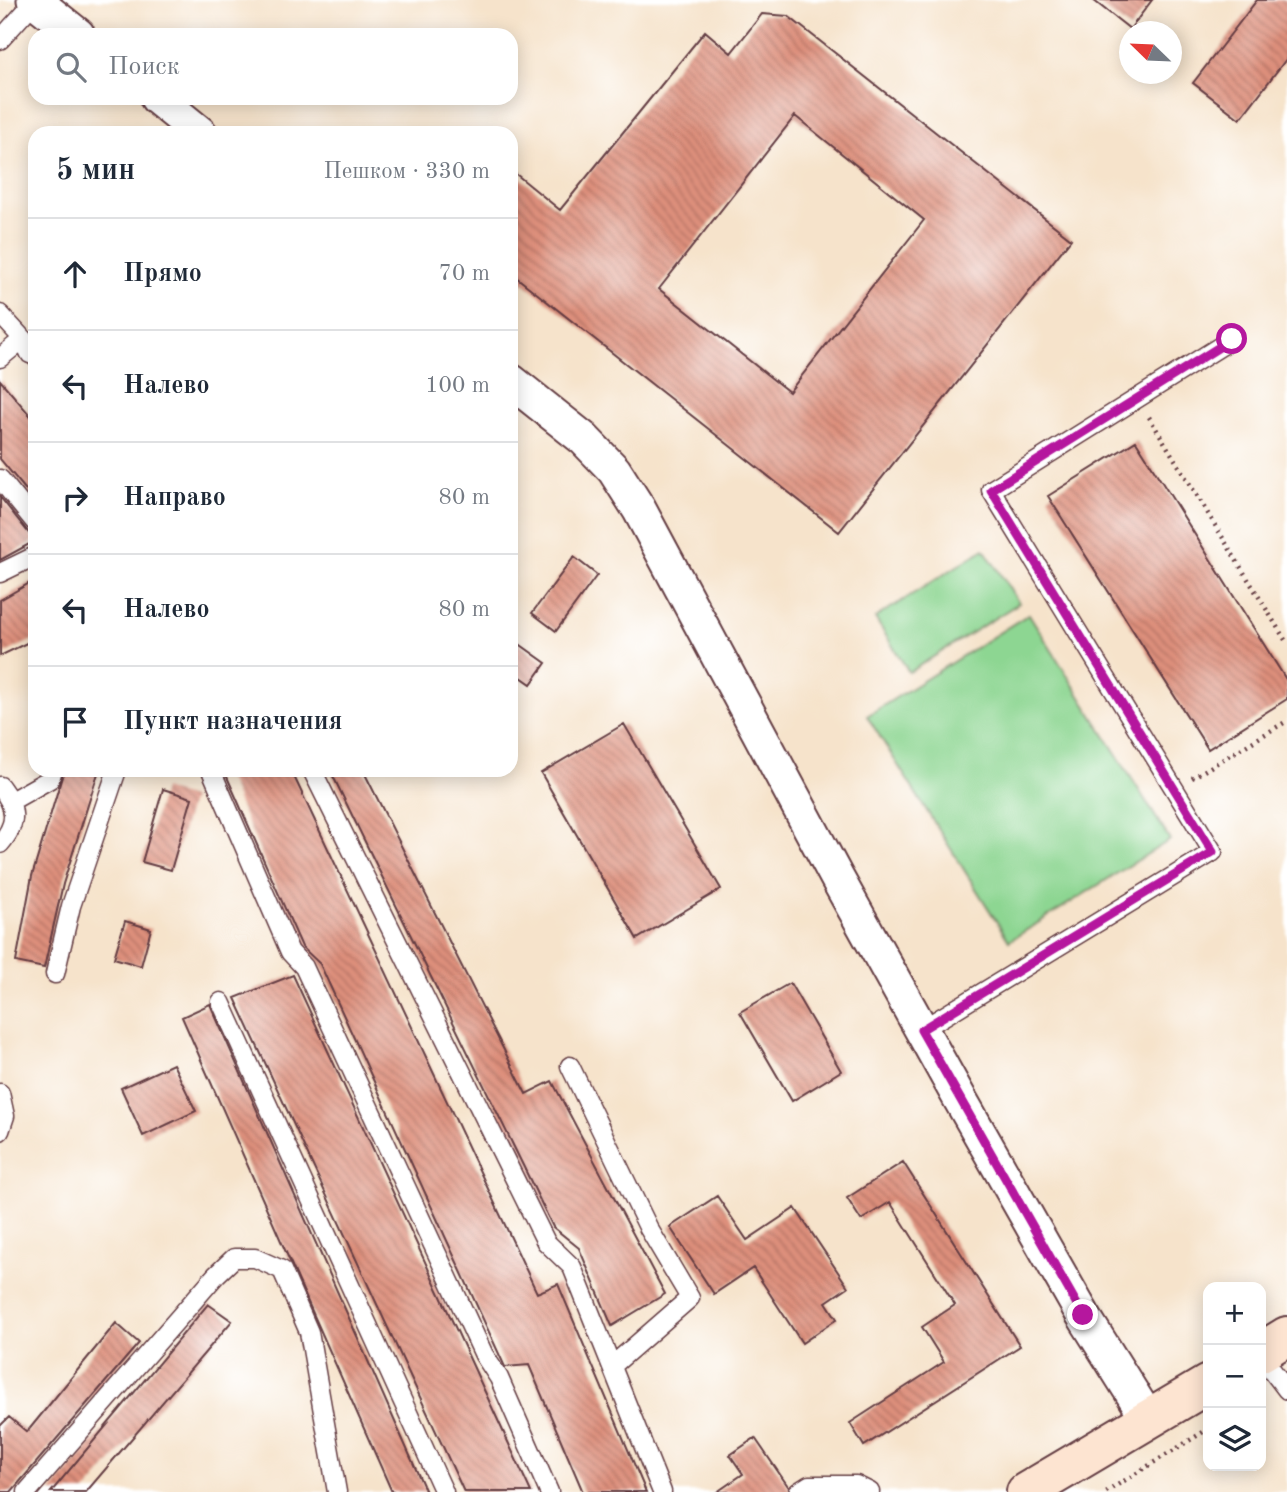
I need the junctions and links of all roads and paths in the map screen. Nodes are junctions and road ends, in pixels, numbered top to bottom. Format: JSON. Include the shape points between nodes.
{"nodes":[{"id":1,"x":34,"y":0,"type":"edge"},
{"id":2,"x":69,"y":28,"type":"edge"},
{"id":3,"x":0,"y":40,"type":"edge"},
{"id":4,"x":166,"y":105,"type":"edge"},
{"id":5,"x":191,"y":126,"type":"edge"},
{"id":6,"x":0,"y":314,"type":"edge"},
{"id":7,"x":23,"y":339,"type":"junction"},
{"id":8,"x":1232,"y":339,"type":"dead end"},
{"id":9,"x":28,"y":350,"type":"edge"},
{"id":10,"x":0,"y":358,"type":"edge"},
{"id":11,"x":518,"y":387,"type":"edge"},
{"id":12,"x":1137,"y":399,"type":"junction"},
{"id":13,"x":0,"y":479,"type":"edge"},
{"id":14,"x":28,"y":513,"type":"edge"},
{"id":15,"x":28,"y":559,"type":"edge"},
{"id":16,"x":0,"y":573,"type":"edge"},
{"id":17,"x":1287,"y":642,"type":"edge"},
{"id":18,"x":1287,"y":721,"type":"edge"},
{"id":19,"x":51,"y":777,"type":"edge"},
{"id":20,"x":115,"y":777,"type":"edge"},
{"id":21,"x":214,"y":777,"type":"edge"},
{"id":22,"x":315,"y":777,"type":"edge"},
{"id":23,"x":0,"y":786,"type":"edge"},
{"id":24,"x":1174,"y":789,"type":"junction"},
{"id":25,"x":11,"y":801,"type":"junction"},
{"id":26,"x":0,"y":844,"type":"edge"},
{"id":27,"x":55,"y":974,"type":"dead end"},
{"id":28,"x":221,"y":1002,"type":"dead end"},
{"id":29,"x":921,"y":1030,"type":"junction"},
{"id":30,"x":570,"y":1066,"type":"dead end"},
{"id":31,"x":0,"y":1093,"type":"edge"},
{"id":32,"x":0,"y":1131,"type":"edge"},
{"id":33,"x":1287,"y":1336,"type":"edge"},
{"id":34,"x":1266,"y":1351,"type":"edge"},
{"id":35,"x":1266,"y":1361,"type":"edge"},
{"id":36,"x":612,"y":1366,"type":"junction"},
{"id":37,"x":1203,"y":1387,"type":"edge"},
{"id":38,"x":1287,"y":1390,"type":"edge"},
{"id":39,"x":1149,"y":1420,"type":"junction"},
{"id":40,"x":1203,"y":1432,"type":"edge"},
{"id":41,"x":27,"y":1492,"type":"edge"},
{"id":42,"x":337,"y":1492,"type":"edge"},
{"id":43,"x":444,"y":1492,"type":"edge"},
{"id":44,"x":549,"y":1492,"type":"edge"},
{"id":45,"x":662,"y":1492,"type":"edge"},
{"id":46,"x":798,"y":1492,"type":"edge"},
{"id":47,"x":870,"y":1492,"type":"edge"},
{"id":48,"x":1026,"y":1492,"type":"edge"},
{"id":49,"x":1106,"y":1492,"type":"edge"}],
"edges":[{"from":1,"to":2,"type":"street"},
{"from":1,"to":3,"type":"lane"},
{"from":4,"to":5,"type":"street"},
{"from":6,"to":7,"type":"lane"},
{"from":7,"to":9,"type":"lane"},
{"from":7,"to":10,"type":"lane"},
{"from":8,"to":12,"type":"lane"},
{"from":11,"to":29,"type":"street","via":[[584,439],[614,470],[639,509]]},
{"from":12,"to":17,"type":"path"},
{"from":12,"to":24,"type":"lane","via":[[991,490]]},
{"from":13,"to":14,"type":"lane"},
{"from":15,"to":16,"type":"lane"},
{"from":18,"to":24,"type":"path"},
{"from":19,"to":25,"type":"lane"},
{"from":20,"to":27,"type":"lane","via":[[71,906]]},
{"from":21,"to":44,"type":"lane","via":[[290,952],[304,967]]},
{"from":22,"to":36,"type":"lane","via":[[546,1242],[572,1267]]},
{"from":23,"to":25,"type":"lane"},
{"from":24,"to":29,"type":"lane","via":[[1213,852]]},
{"from":25,"to":26,"type":"lane","via":[[13,818]]},
{"from":28,"to":43,"type":"lane"},
{"from":29,"to":39,"type":"street","via":[[1083,1315]]},
{"from":30,"to":36,"type":"lane","via":[[649,1229],[690,1298]]},
{"from":31,"to":32,"type":"lane","via":[[5,1116]]},
{"from":33,"to":34,"type":"main road"},
{"from":35,"to":38,"type":"lane"},
{"from":36,"to":45,"type":"lane"},
{"from":37,"to":39,"type":"main road"},
{"from":39,"to":48,"type":"main road"},
{"from":40,"to":49,"type":"path"},
{"from":41,"to":42,"type":"lane","via":[[216,1275],[234,1258],[256,1258],[282,1270],[309,1332]]},
{"from":46,"to":47,"type":"lane","via":[[809,1485],[856,1485]]}]}
